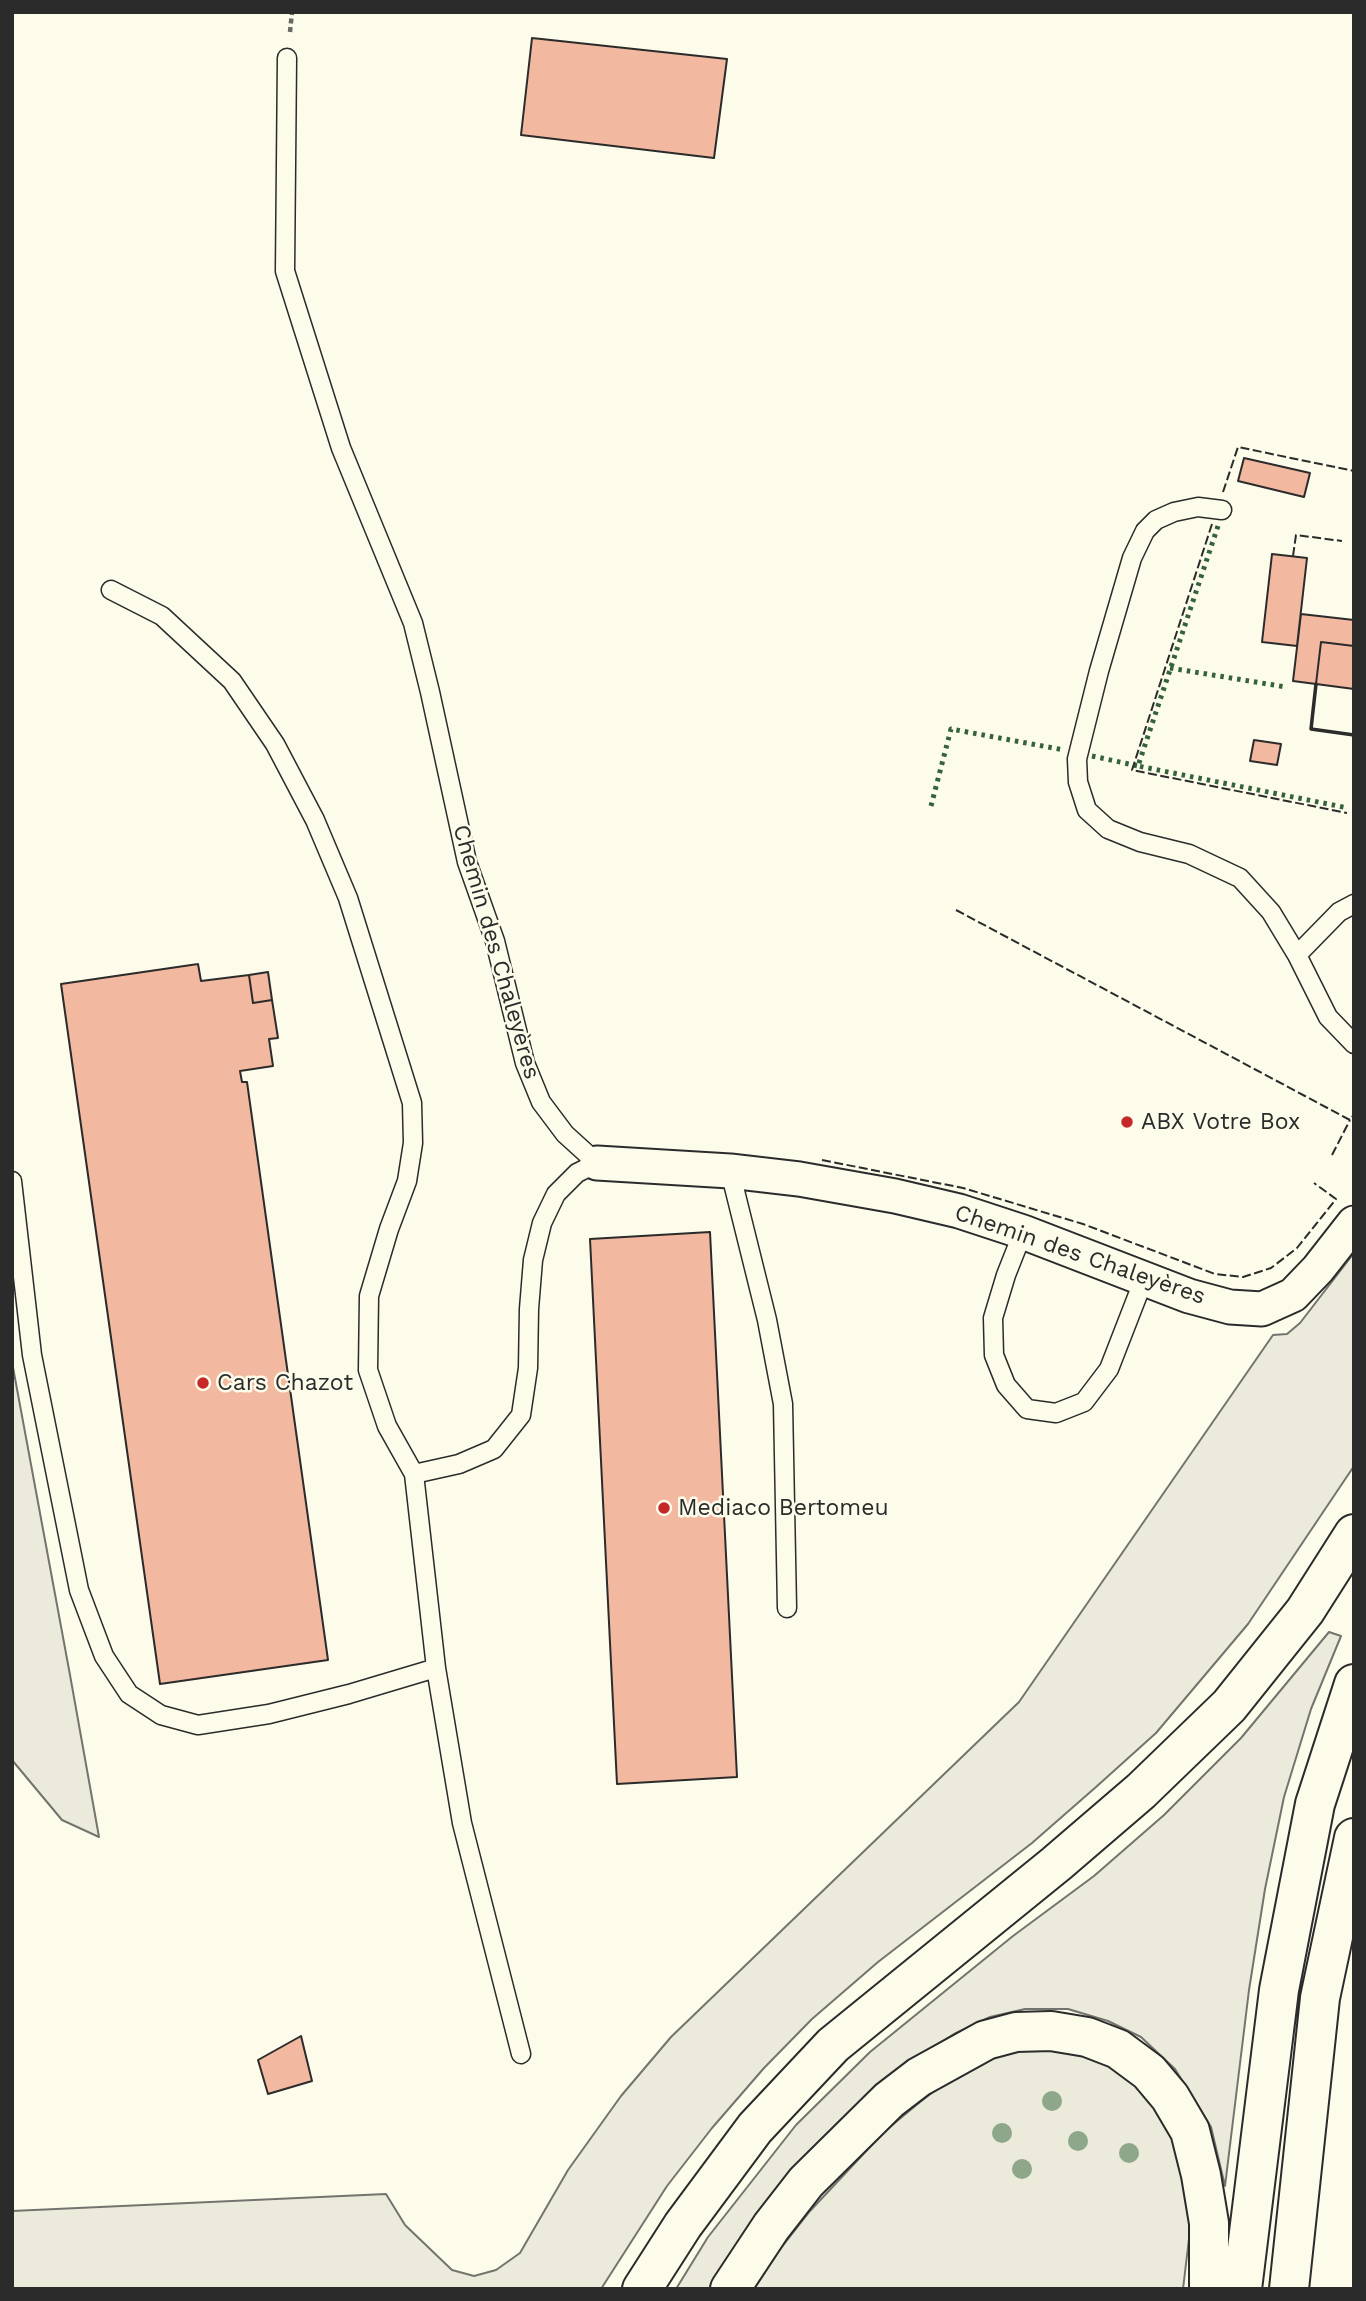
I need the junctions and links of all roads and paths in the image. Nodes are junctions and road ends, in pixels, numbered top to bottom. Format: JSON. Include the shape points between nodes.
{"nodes":[{"id":1,"x":287,"y":58,"type":"dead end"},
{"id":2,"x":1222,"y":510,"type":"dead end"},
{"id":3,"x":111,"y":590,"type":"dead end"},
{"id":4,"x":1354,"y":904,"type":"edge"},
{"id":5,"x":1297,"y":955,"type":"junction"},
{"id":6,"x":1354,"y":1044,"type":"edge"},
{"id":7,"x":597,"y":1163,"type":"junction"},
{"id":8,"x":730,"y":1171,"type":"junction"},
{"id":9,"x":12,"y":1181,"type":"edge"},
{"id":10,"x":1354,"y":1223,"type":"edge"},
{"id":11,"x":1023,"y":1231,"type":"junction"},
{"id":12,"x":1144,"y":1279,"type":"junction"},
{"id":13,"x":414,"y":1474,"type":"junction"},
{"id":14,"x":1354,"y":1534,"type":"edge"},
{"id":15,"x":787,"y":1608,"type":"dead end"},
{"id":16,"x":436,"y":1668,"type":"junction"},
{"id":17,"x":1354,"y":1684,"type":"edge"},
{"id":18,"x":1354,"y":1838,"type":"edge"},
{"id":19,"x":521,"y":2054,"type":"dead end"},
{"id":20,"x":642,"y":2289,"type":"edge"},
{"id":21,"x":730,"y":2289,"type":"edge"},
{"id":22,"x":1209,"y":2289,"type":"edge"},
{"id":23,"x":1242,"y":2289,"type":"edge"},
{"id":24,"x":1289,"y":2289,"type":"edge"}],
"edges":[{"from":1,"to":7,"type":"lane","name":"Chemin des Chaleyères","via":[[285,271],[341,448],[413,623],[467,862],[495,941],[525,1063],[541,1102],[565,1134]]},
{"from":2,"to":5,"type":"lane","via":[[1198,507],[1174,512],[1145,531],[1132,558],[1092,698],[1077,759],[1078,782],[1087,810],[1108,829],[1189,854],[1240,878],[1271,912]]},
{"from":3,"to":13,"type":"lane","via":[[162,616],[232,681],[281,755],[316,820],[348,898],[412,1103],[413,1143],[407,1181],[369,1296],[368,1370],[387,1426]]},
{"from":4,"to":5,"type":"lane","via":[[1339,912]]},
{"from":5,"to":6,"type":"lane","via":[[1328,1017]]},
{"from":7,"to":8,"type":"street","name":"Chemin des Chaleyères"},
{"from":7,"to":13,"type":"lane","via":[[577,1173],[556,1194],[542,1223],[533,1260],[521,1415],[494,1449],[459,1464]]},
{"from":8,"to":11,"type":"street","name":"Chemin des Chaleyères","via":[[895,1196]]},
{"from":8,"to":15,"type":"lane","via":[[783,1404]]},
{"from":9,"to":16,"type":"lane","via":[[32,1355],[73,1566],[104,1656],[129,1694],[161,1715],[198,1725],[269,1714]]},
{"from":10,"to":12,"type":"street","name":"Chemin des Chaleyères","via":[[1293,1295],[1262,1309],[1189,1297]]},
{"from":11,"to":12,"type":"street","name":"Chemin des Chaleyères"},
{"from":11,"to":12,"type":"lane","via":[[993,1318],[994,1354],[1006,1385],[1027,1409],[1056,1413],[1084,1402],[1108,1369]]},
{"from":13,"to":16,"type":"lane"},
{"from":14,"to":20,"type":"highway","via":[[1305,1611],[1229,1706],[1075,1848],[833,2045],[755,2128],[682,2225]]},
{"from":16,"to":19,"type":"lane","via":[[463,1823]]},
{"from":17,"to":23,"type":"highway","via":[[1315,1804],[1279,1990]]},
{"from":18,"to":24,"type":"highway","via":[[1320,1998]]},
{"from":21,"to":22,"type":"highway","via":[[806,2182],[889,2100],[919,2077],[986,2040],[1016,2032],[1051,2031],[1087,2037],[1118,2049],[1149,2072],[1170,2097],[1190,2131],[1201,2175],[1209,2223]]}]}
